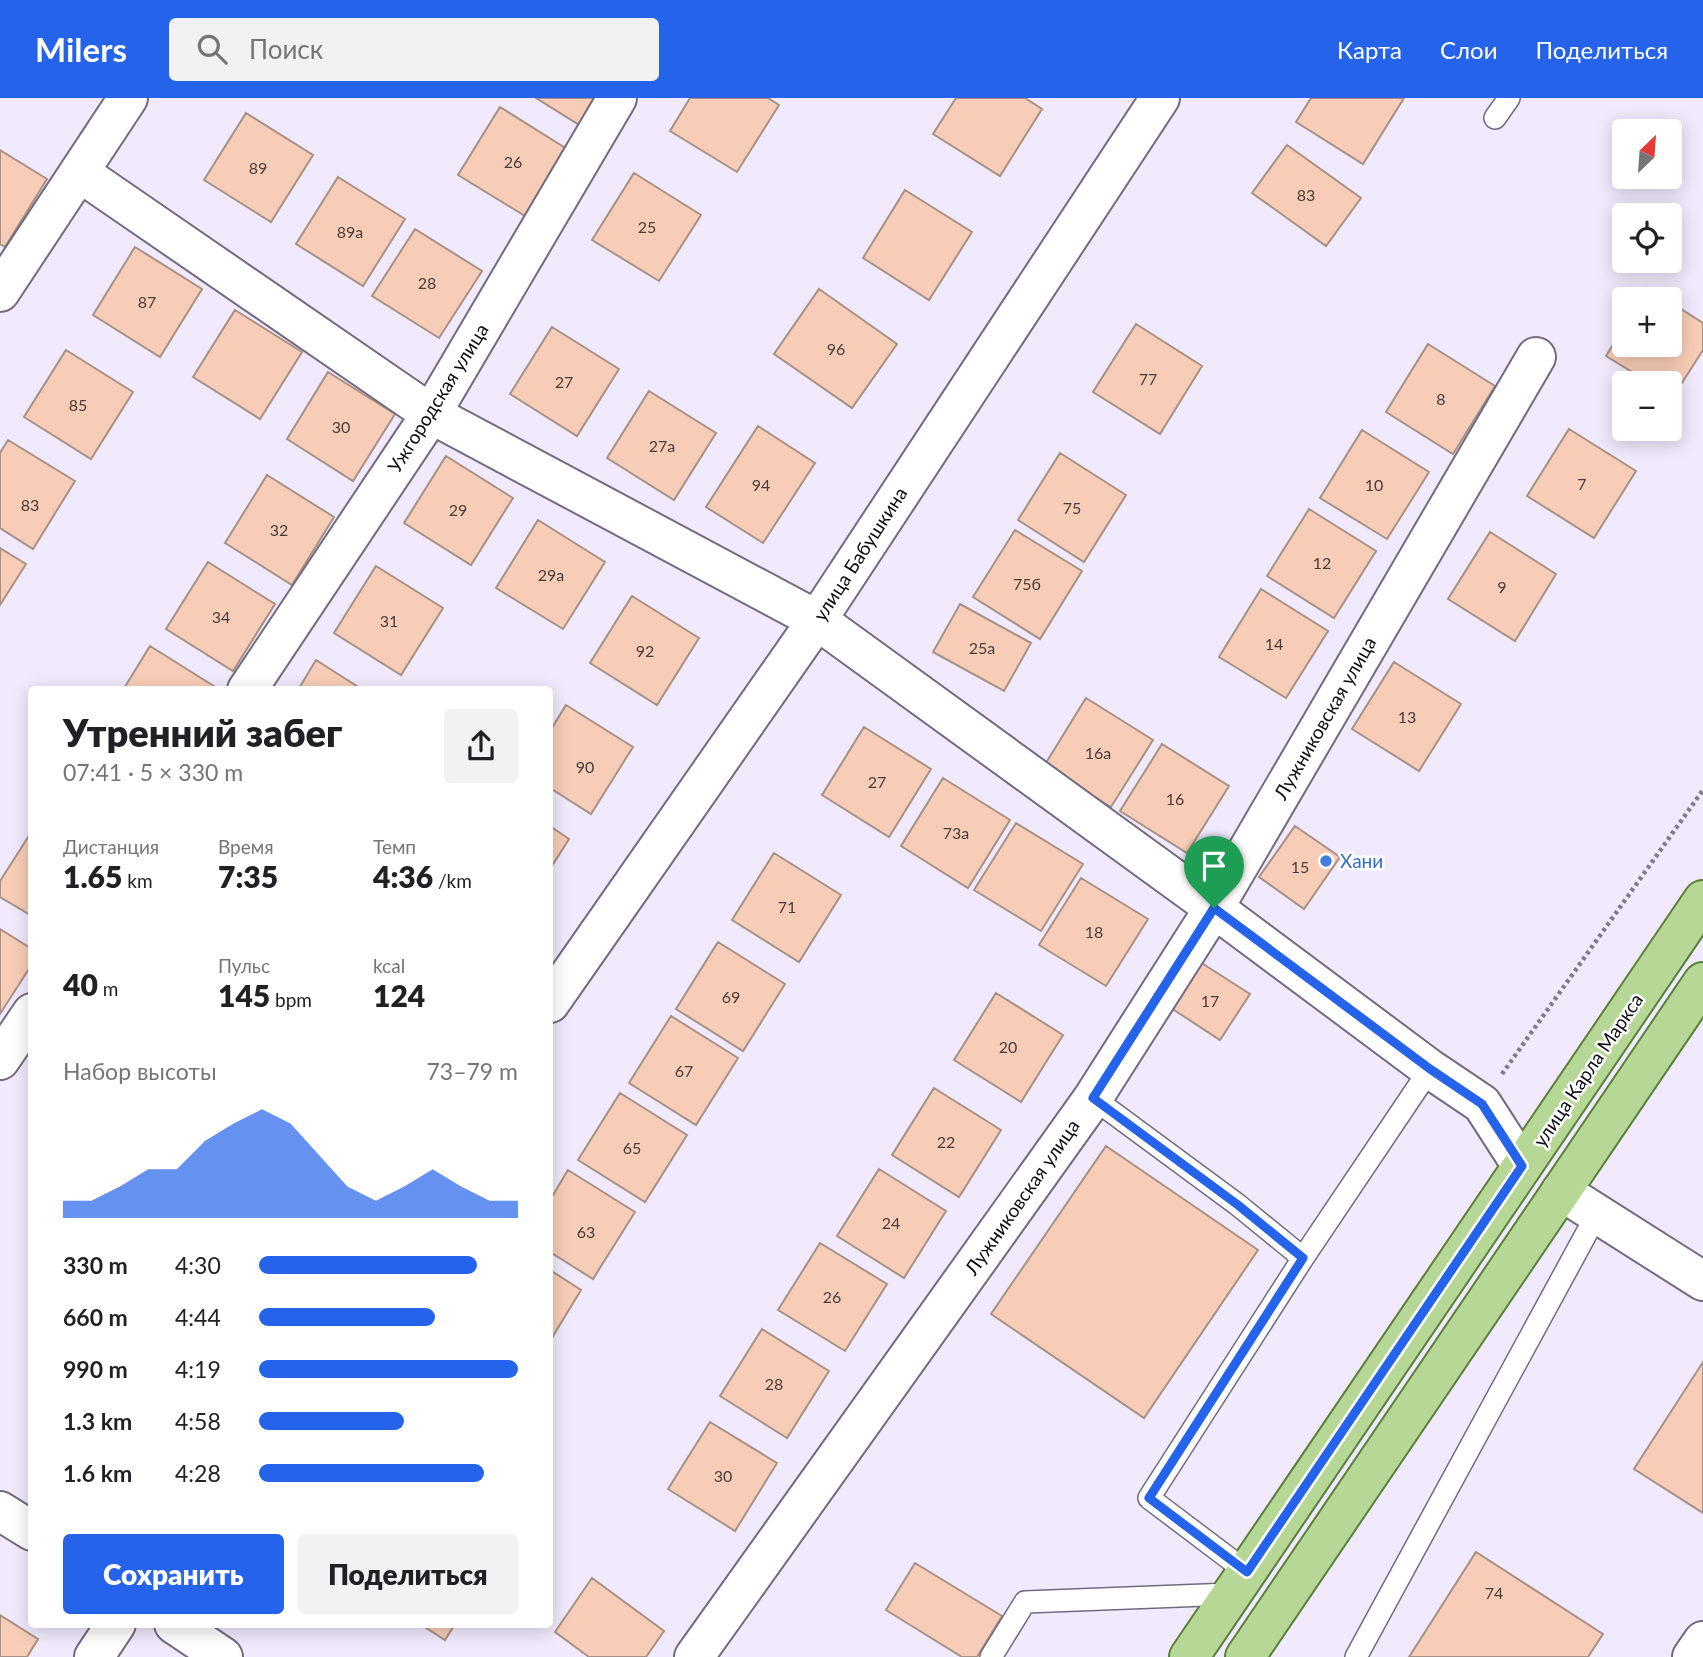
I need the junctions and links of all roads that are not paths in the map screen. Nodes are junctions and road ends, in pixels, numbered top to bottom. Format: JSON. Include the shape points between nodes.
{"nodes":[{"id":1,"x":128,"y":98,"type":"edge"},
{"id":2,"x":617,"y":98,"type":"edge"},
{"id":3,"x":1160,"y":98,"type":"edge"},
{"id":4,"x":1509,"y":98,"type":"edge"},
{"id":5,"x":1495,"y":118,"type":"dead end"},
{"id":6,"x":79,"y":172,"type":"junction"},
{"id":7,"x":0,"y":292,"type":"edge"},
{"id":8,"x":1536,"y":357,"type":"dead end"},
{"id":9,"x":431,"y":414,"type":"junction"},
{"id":10,"x":817,"y":620,"type":"junction"},
{"id":11,"x":250,"y":686,"type":"edge"},
{"id":12,"x":1703,"y":900,"type":"edge"},
{"id":13,"x":1214,"y":908,"type":"junction"},
{"id":14,"x":1703,"y":982,"type":"edge"},
{"id":15,"x":553,"y":999,"type":"edge"},
{"id":16,"x":28,"y":1019,"type":"edge"},
{"id":17,"x":0,"y":1060,"type":"edge"},
{"id":18,"x":1430,"y":1069,"type":"junction"},
{"id":19,"x":1093,"y":1098,"type":"junction"},
{"id":20,"x":1522,"y":1166,"type":"junction"},
{"id":21,"x":1560,"y":1191,"type":"junction"},
{"id":22,"x":1597,"y":1214,"type":"junction"},
{"id":23,"x":1303,"y":1258,"type":"junction"},
{"id":24,"x":1703,"y":1281,"type":"edge"},
{"id":25,"x":0,"y":1511,"type":"edge"},
{"id":26,"x":28,"y":1528,"type":"edge"},
{"id":27,"x":1239,"y":1583,"type":"junction"},
{"id":28,"x":113,"y":1628,"type":"edge"},
{"id":29,"x":180,"y":1628,"type":"edge"},
{"id":30,"x":1703,"y":1641,"type":"edge"},
{"id":31,"x":94,"y":1657,"type":"edge"},
{"id":32,"x":223,"y":1657,"type":"edge"},
{"id":33,"x":695,"y":1657,"type":"edge"},
{"id":34,"x":991,"y":1657,"type":"edge"},
{"id":35,"x":1189,"y":1657,"type":"edge"},
{"id":36,"x":1245,"y":1657,"type":"edge"},
{"id":37,"x":1356,"y":1657,"type":"edge"},
{"id":38,"x":1692,"y":1657,"type":"edge"}],
"edges":[{"from":1,"to":6,"type":"street"},
{"from":2,"to":9,"type":"street","name":"Ужгородская улица"},
{"from":3,"to":10,"type":"street","name":"улица Бабушкина"},
{"from":4,"to":5,"type":"lane"},
{"from":6,"to":7,"type":"street"},
{"from":6,"to":9,"type":"street"},
{"from":8,"to":13,"type":"street","name":"Лужниковская улица"},
{"from":9,"to":10,"type":"street"},
{"from":9,"to":11,"type":"street","name":"Ужгородская улица"},
{"from":10,"to":13,"type":"street"},
{"from":10,"to":15,"type":"street","name":"улица Бабушкина"},
{"from":12,"to":20,"type":"main road","name":"улица Карла Маркса"},
{"from":13,"to":18,"type":"street"},
{"from":13,"to":19,"type":"street","name":"Лужниковская улица"},
{"from":14,"to":21,"type":"main road"},
{"from":16,"to":17,"type":"street"},
{"from":18,"to":20,"type":"street","via":[[1482,1104]]},
{"from":18,"to":23,"type":"lane"},
{"from":19,"to":23,"type":"lane"},
{"from":19,"to":33,"type":"street","name":"Лужниковская улица"},
{"from":20,"to":27,"type":"main road","name":"улица Карла Маркса"},
{"from":21,"to":22,"type":"street"},
{"from":21,"to":36,"type":"main road"},
{"from":22,"to":24,"type":"street"},
{"from":22,"to":37,"type":"lane"},
{"from":23,"to":27,"type":"lane","via":[[1149,1498]]},
{"from":25,"to":26,"type":"street"},
{"from":27,"to":34,"type":"lane","via":[[1025,1602]]},
{"from":27,"to":35,"type":"main road","name":"улица Карла Маркса"},
{"from":28,"to":31,"type":"street"},
{"from":29,"to":32,"type":"street"},
{"from":30,"to":38,"type":"street"}]}
